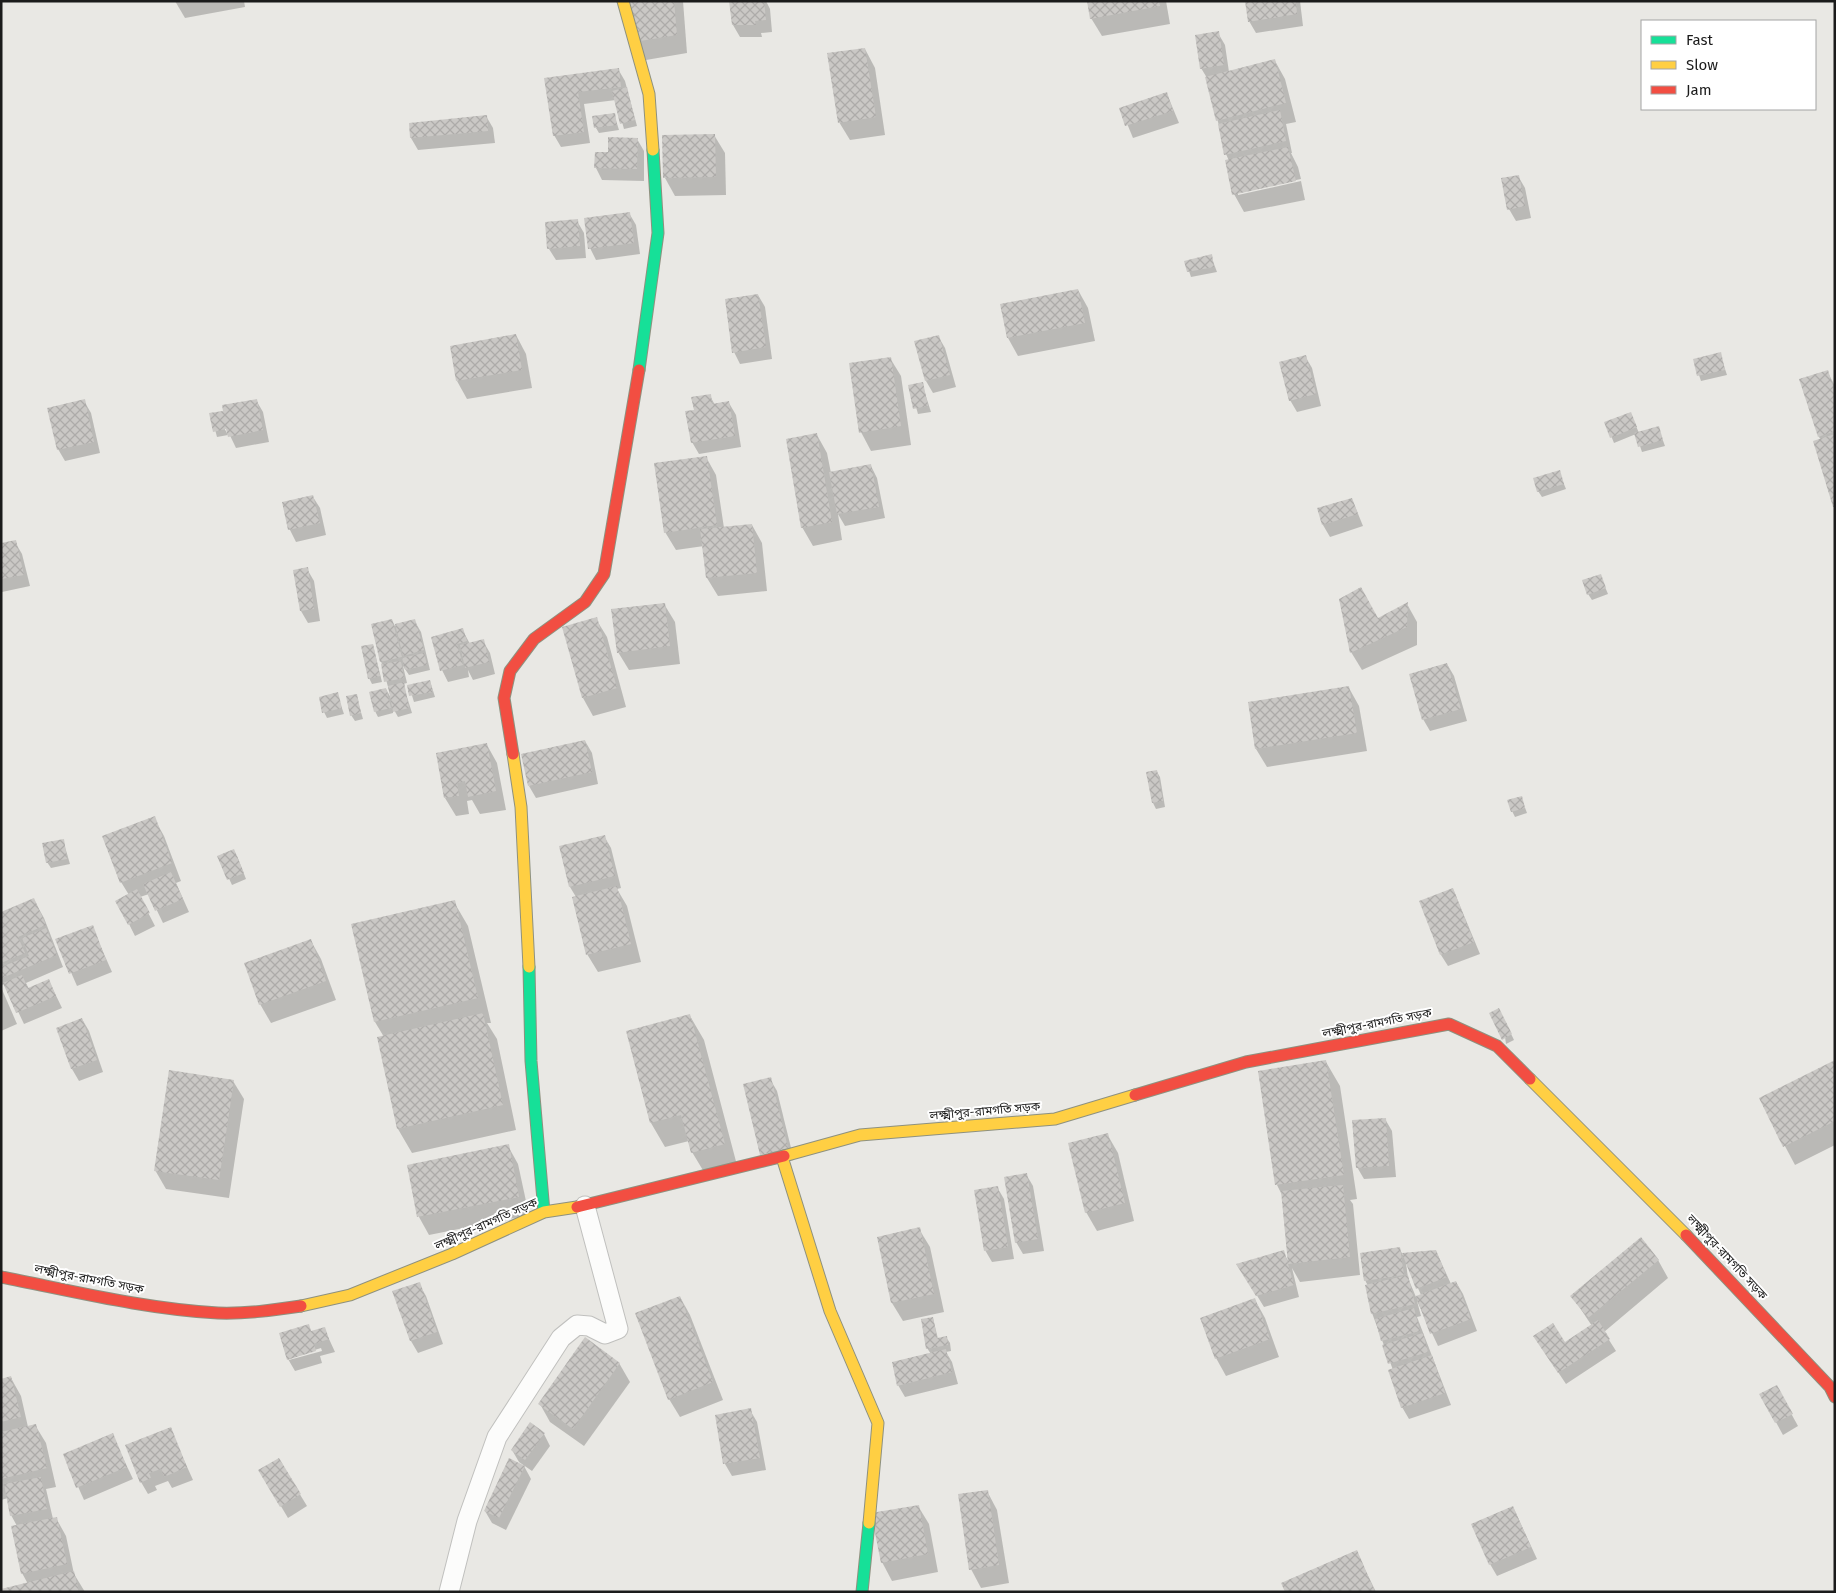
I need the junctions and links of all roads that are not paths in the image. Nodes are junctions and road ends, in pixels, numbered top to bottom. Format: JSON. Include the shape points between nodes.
{"nodes":[{"id":1,"x":623,"y":1,"type":"edge"},
{"id":2,"x":782,"y":1158,"type":"junction"},
{"id":3,"x":585,"y":1206,"type":"junction"},
{"id":4,"x":544,"y":1212,"type":"junction"},
{"id":5,"x":1,"y":1276,"type":"edge"},
{"id":6,"x":1835,"y":1397,"type":"edge"},
{"id":7,"x":449,"y":1592,"type":"edge"},
{"id":8,"x":862,"y":1592,"type":"edge"}],
"edges":[{"from":1,"to":4,"type":"main road","via":[[648,94],[658,233],[610,547],[604,574],[585,602],[534,639],[510,671],[504,698],[521,807],[531,1061]]},
{"from":2,"to":3,"type":"main road","name":"লক্ষ্মীপুর-রামগতি সড়ক"},
{"from":2,"to":6,"type":"main road","name":"লক্ষ্মীপুর-রামগতি সড়ক","via":[[860,1135],[1054,1119],[1246,1062],[1449,1024],[1497,1046],[1655,1202],[1830,1387]]},
{"from":2,"to":8,"type":"main road","via":[[830,1311],[878,1423]]},
{"from":3,"to":4,"type":"main road","name":"লক্ষ্মীপুর-রামগতি সড়ক"},
{"from":3,"to":7,"type":"street","via":[[618,1329],[605,1334],[577,1325],[561,1338],[497,1437],[467,1521]]},
{"from":4,"to":5,"type":"main road","name":"লক্ষ্মীপুর-রামগতি সড়ক","via":[[350,1295],[264,1311],[219,1313],[140,1304]]}]}
